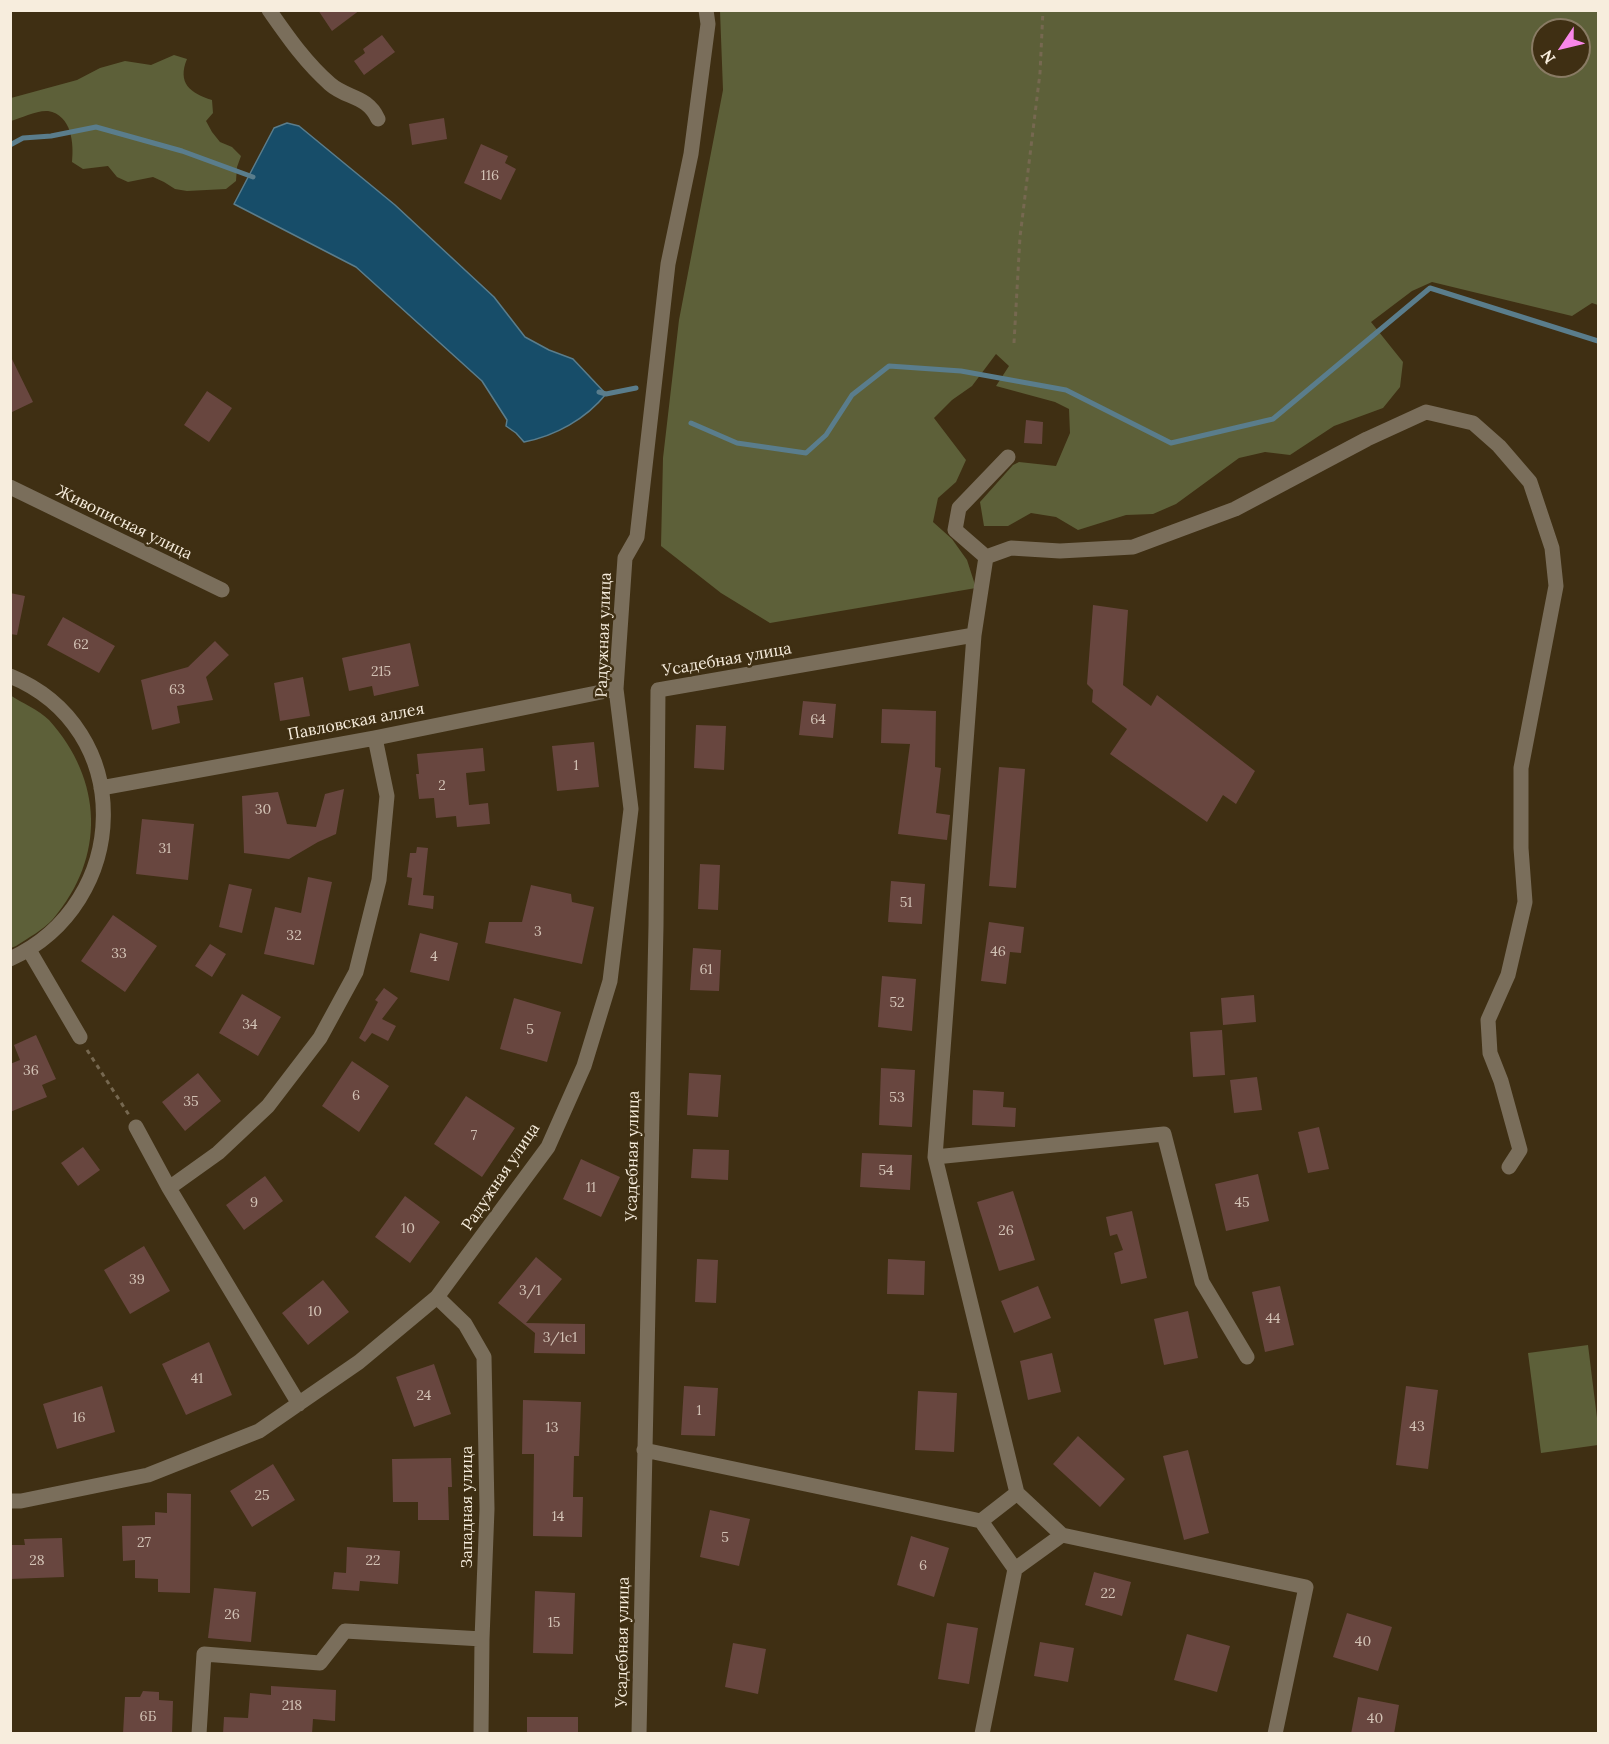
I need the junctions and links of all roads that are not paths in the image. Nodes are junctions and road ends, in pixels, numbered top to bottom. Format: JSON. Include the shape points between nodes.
{"nodes":[{"id":1,"x":269,"y":10,"type":"edge"},
{"id":2,"x":706,"y":10,"type":"edge"},
{"id":3,"x":378,"y":119,"type":"dead end"},
{"id":4,"x":1008,"y":457,"type":"dead end"},
{"id":5,"x":10,"y":486,"type":"edge"},
{"id":6,"x":986,"y":557,"type":"junction"},
{"id":7,"x":222,"y":590,"type":"dead end"},
{"id":8,"x":974,"y":635,"type":"junction"},
{"id":9,"x":10,"y":676,"type":"edge"},
{"id":10,"x":616,"y":689,"type":"junction"},
{"id":11,"x":375,"y":738,"type":"junction"},
{"id":12,"x":101,"y":788,"type":"junction"},
{"id":13,"x":29,"y":950,"type":"junction"},
{"id":14,"x":10,"y":959,"type":"edge"},
{"id":15,"x":80,"y":1037,"type":"road end"},
{"id":16,"x":136,"y":1127,"type":"road end"},
{"id":17,"x":935,"y":1157,"type":"junction"},
{"id":18,"x":1509,"y":1167,"type":"dead end"},
{"id":19,"x":170,"y":1188,"type":"junction"},
{"id":20,"x":437,"y":1297,"type":"junction"},
{"id":21,"x":1247,"y":1357,"type":"dead end"},
{"id":22,"x":299,"y":1404,"type":"junction"},
{"id":23,"x":644,"y":1450,"type":"junction"},
{"id":24,"x":1017,"y":1493,"type":"junction"},
{"id":25,"x":10,"y":1501,"type":"edge"},
{"id":26,"x":981,"y":1521,"type":"junction"},
{"id":27,"x":1062,"y":1534,"type":"junction"},
{"id":28,"x":1015,"y":1569,"type":"junction"},
{"id":29,"x":482,"y":1639,"type":"junction"},
{"id":30,"x":199,"y":1734,"type":"edge"},
{"id":31,"x":481,"y":1734,"type":"edge"},
{"id":32,"x":639,"y":1734,"type":"edge"},
{"id":33,"x":982,"y":1734,"type":"edge"},
{"id":34,"x":1275,"y":1734,"type":"edge"}],
"edges":[{"from":1,"to":3,"type":"street","via":[[304,60],[332,86],[366,102]]},
{"from":2,"to":10,"type":"street","name":"Радужная улица","via":[[708,24],[691,154],[668,264],[637,537],[625,558]]},
{"from":4,"to":6,"type":"street","via":[[958,508],[955,530]]},
{"from":5,"to":7,"type":"street","name":"Живописная улица"},
{"from":6,"to":8,"type":"street"},
{"from":6,"to":18,"type":"street","via":[[1011,548],[1060,551],[1133,547],[1235,508],[1426,411],[1473,423],[1530,482],[1552,548],[1556,586],[1521,768],[1525,902],[1508,975],[1488,1020],[1490,1053],[1520,1150]]},
{"from":8,"to":17,"type":"street"},
{"from":8,"to":23,"type":"street","name":"Усадебная улица","via":[[658,690]]},
{"from":9,"to":12,"type":"street","via":[[35,689],[66,716],[88,750]]},
{"from":10,"to":11,"type":"street","name":"Павловская аллея"},
{"from":10,"to":20,"type":"street","name":"Радужная улица","via":[[632,809],[610,981],[584,1066],[548,1147]]},
{"from":11,"to":12,"type":"street","name":"Павловская аллея"},
{"from":11,"to":19,"type":"street","via":[[387,796],[379,880],[356,972],[320,1038],[268,1106],[218,1153]]},
{"from":12,"to":13,"type":"street","via":[[102,844],[90,880],[65,920]]},
{"from":13,"to":14,"type":"street"},
{"from":13,"to":15,"type":"street"},
{"from":16,"to":19,"type":"street"},
{"from":17,"to":21,"type":"street","via":[[1164,1134],[1202,1282]]},
{"from":17,"to":24,"type":"street"},
{"from":19,"to":22,"type":"street"},
{"from":20,"to":22,"type":"street","name":"Радужная улица","via":[[359,1362]]},
{"from":20,"to":29,"type":"street","name":"Западная улица","via":[[465,1324],[484,1357],[487,1509]]},
{"from":22,"to":25,"type":"street","name":"Радужная улица","via":[[259,1431],[148,1475]]},
{"from":23,"to":26,"type":"street"},
{"from":23,"to":32,"type":"street","name":"Усадебная улица"},
{"from":24,"to":26,"type":"street"},
{"from":24,"to":27,"type":"street"},
{"from":26,"to":28,"type":"street"},
{"from":27,"to":28,"type":"street"},
{"from":27,"to":34,"type":"street","via":[[1306,1587]]},
{"from":28,"to":33,"type":"street"},
{"from":29,"to":30,"type":"street","via":[[345,1631],[320,1662],[204,1654]]},
{"from":29,"to":31,"type":"street","name":"Западная улица"}]}
